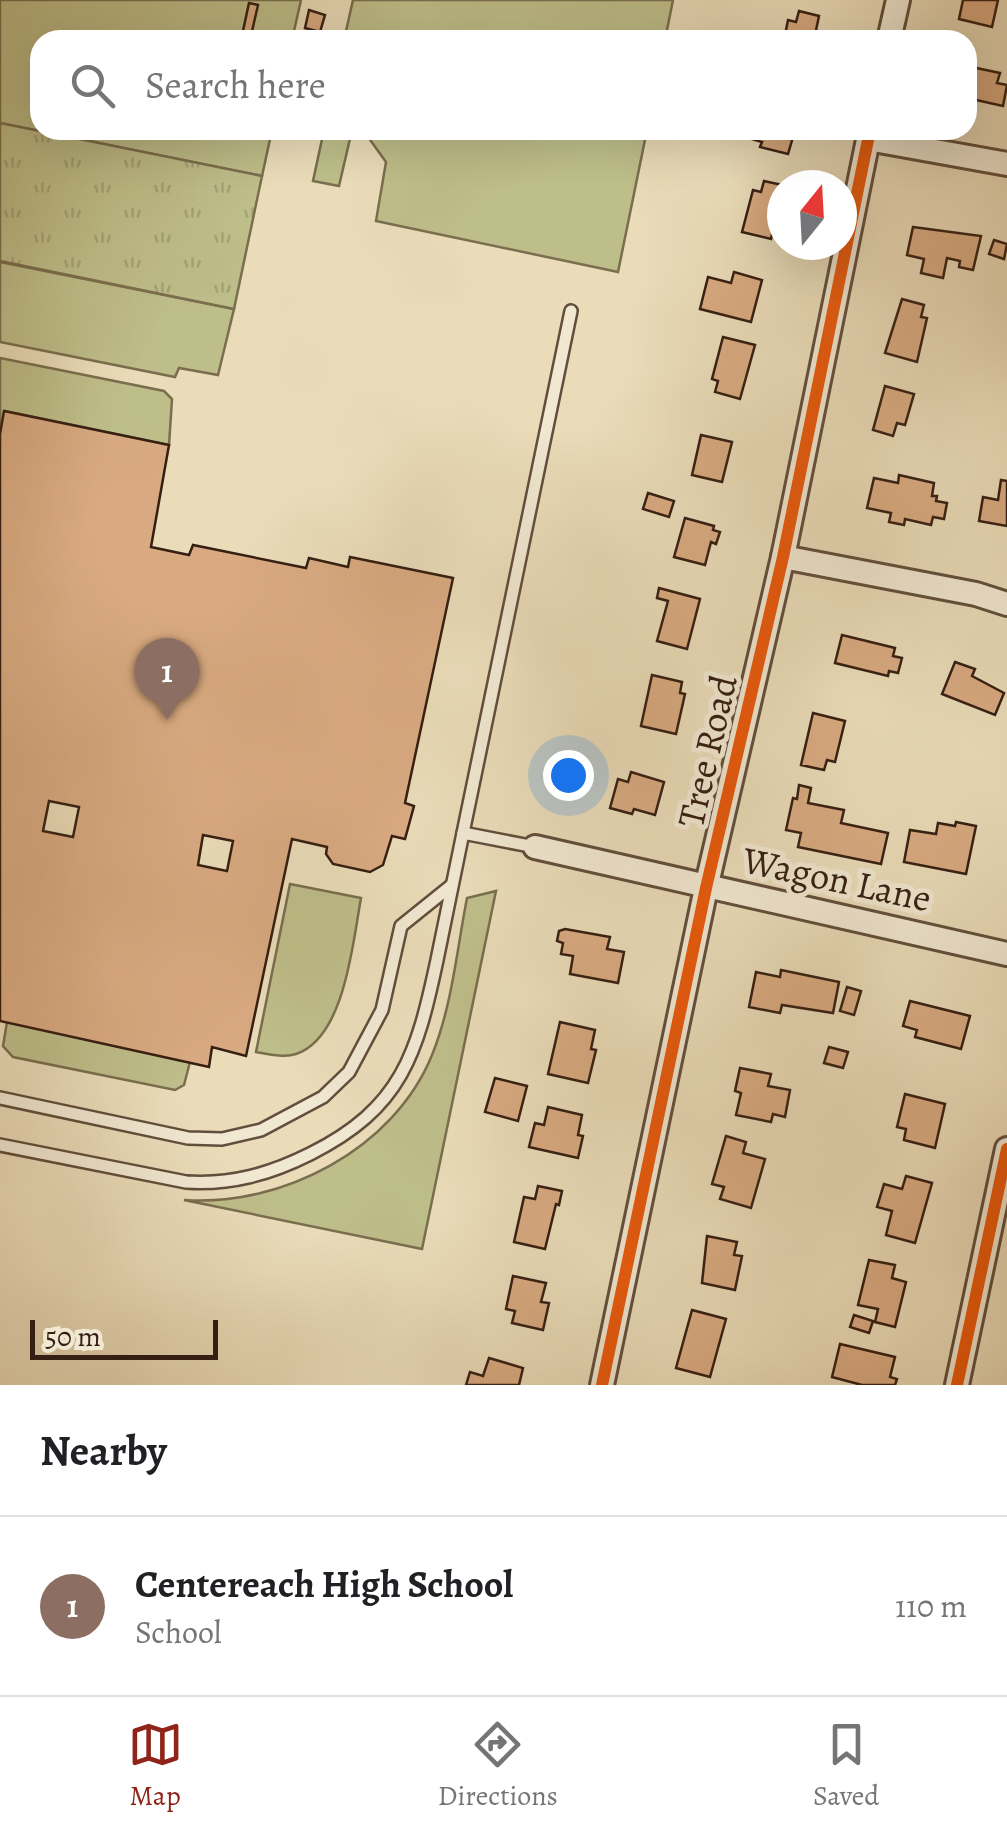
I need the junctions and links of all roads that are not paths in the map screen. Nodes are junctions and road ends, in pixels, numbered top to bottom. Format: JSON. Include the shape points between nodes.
{"nodes":[{"id":1,"x":898,"y":0,"type":"edge"},
{"id":2,"x":891,"y":30,"type":"edge"},
{"id":3,"x":868,"y":140,"type":"edge"},
{"id":4,"x":897,"y":140,"type":"edge"},
{"id":5,"x":1007,"y":164,"type":"edge"},
{"id":6,"x":572,"y":312,"type":"dead end"},
{"id":7,"x":783,"y":556,"type":"junction"},
{"id":8,"x":1007,"y":604,"type":"edge"},
{"id":9,"x":463,"y":833,"type":"junction"},
{"id":10,"x":534,"y":847,"type":"joint"},
{"id":11,"x":452,"y":885,"type":"junction"},
{"id":12,"x":706,"y":888,"type":"junction"},
{"id":13,"x":1007,"y":954,"type":"edge"},
{"id":14,"x":0,"y":1098,"type":"edge"},
{"id":15,"x":0,"y":1144,"type":"edge"},
{"id":16,"x":1007,"y":1149,"type":"edge"},
{"id":17,"x":602,"y":1385,"type":"edge"},
{"id":18,"x":958,"y":1385,"type":"edge"}],
"edges":[{"from":1,"to":2,"type":"street"},
{"from":3,"to":7,"type":"street","name":"Tree Road"},
{"from":4,"to":5,"type":"street"},
{"from":6,"to":9,"type":"lane"},
{"from":7,"to":8,"type":"street"},
{"from":7,"to":12,"type":"street","name":"Tree Road"},
{"from":9,"to":10,"type":"lane"},
{"from":9,"to":11,"type":"lane"},
{"from":10,"to":12,"type":"street","name":"Wagon Lane"},
{"from":11,"to":14,"type":"lane","via":[[401,926],[382,1010],[349,1072],[323,1096],[261,1130],[188,1138]]},
{"from":11,"to":15,"type":"lane","via":[[416,1048],[385,1097],[329,1144],[266,1173],[213,1184]]},
{"from":12,"to":13,"type":"street","name":"Wagon Lane"},
{"from":12,"to":17,"type":"street","name":"Tree Road"},
{"from":16,"to":18,"type":"street"}]}
